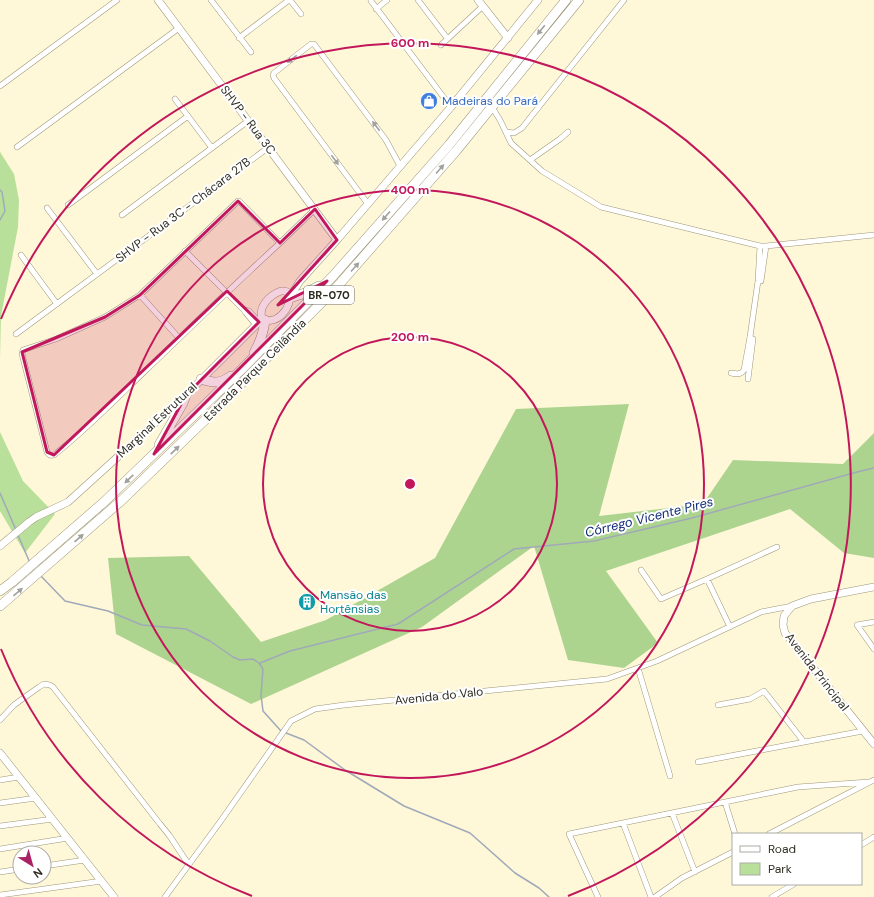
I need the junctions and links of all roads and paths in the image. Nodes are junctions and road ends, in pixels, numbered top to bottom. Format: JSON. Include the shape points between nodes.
{"nodes":[{"id":1,"x":117,"y":0,"type":"edge"},
{"id":2,"x":158,"y":0,"type":"edge"},
{"id":3,"x":211,"y":0,"type":"edge"},
{"id":4,"x":290,"y":0,"type":"edge"},
{"id":5,"x":387,"y":0,"type":"edge"},
{"id":6,"x":418,"y":0,"type":"edge"},
{"id":7,"x":538,"y":0,"type":"edge"},
{"id":8,"x":566,"y":0,"type":"edge"},
{"id":9,"x":579,"y":0,"type":"edge"},
{"id":10,"x":624,"y":0,"type":"edge"},
{"id":11,"x":371,"y":1,"type":"dead end"},
{"id":12,"x":480,"y":3,"type":"edge"},
{"id":13,"x":376,"y":9,"type":"junction"},
{"id":14,"x":301,"y":14,"type":"dead end"},
{"id":15,"x":179,"y":28,"type":"junction"},
{"id":16,"x":239,"y":38,"type":"junction"},
{"id":17,"x":447,"y":38,"type":"junction"},
{"id":18,"x":508,"y":38,"type":"junction"},
{"id":19,"x":441,"y":45,"type":"dead end"},
{"id":20,"x":251,"y":52,"type":"dead end"},
{"id":21,"x":0,"y":86,"type":"edge"},
{"id":22,"x":175,"y":99,"type":"dead end"},
{"id":23,"x":451,"y":107,"type":"junction"},
{"id":24,"x":492,"y":107,"type":"junction"},
{"id":25,"x":188,"y":116,"type":"junction"},
{"id":26,"x":248,"y":121,"type":"junction"},
{"id":27,"x":506,"y":132,"type":"junction"},
{"id":28,"x":568,"y":132,"type":"dead end"},
{"id":29,"x":17,"y":147,"type":"dead end"},
{"id":30,"x":268,"y":147,"type":"junction"},
{"id":31,"x":212,"y":148,"type":"junction"},
{"id":32,"x":530,"y":160,"type":"junction"},
{"id":33,"x":400,"y":166,"type":"junction"},
{"id":34,"x":368,"y":204,"type":"junction"},
{"id":35,"x":68,"y":205,"type":"dead end"},
{"id":36,"x":47,"y":208,"type":"dead end"},
{"id":37,"x":315,"y":209,"type":"junction"},
{"id":38,"x":122,"y":214,"type":"dead end"},
{"id":39,"x":874,"y":235,"type":"edge"},
{"id":40,"x":337,"y":240,"type":"junction"},
{"id":41,"x":280,"y":242,"type":"junction"},
{"id":42,"x":760,"y":246,"type":"junction"},
{"id":43,"x":766,"y":246,"type":"junction"},
{"id":44,"x":185,"y":251,"type":"junction"},
{"id":45,"x":21,"y":255,"type":"dead end"},
{"id":46,"x":97,"y":274,"type":"junction"},
{"id":47,"x":327,"y":281,"type":"junction"},
{"id":48,"x":227,"y":291,"type":"junction"},
{"id":49,"x":140,"y":295,"type":"junction"},
{"id":50,"x":288,"y":295,"type":"junction"},
{"id":51,"x":57,"y":304,"type":"junction"},
{"id":52,"x":260,"y":322,"type":"junction"},
{"id":53,"x":16,"y":334,"type":"dead end"},
{"id":54,"x":179,"y":338,"type":"junction"},
{"id":55,"x":245,"y":365,"type":"junction"},
{"id":56,"x":731,"y":373,"type":"dead end"},
{"id":57,"x":748,"y":378,"type":"dead end"},
{"id":58,"x":202,"y":379,"type":"junction"},
{"id":59,"x":186,"y":395,"type":"junction"},
{"id":60,"x":154,"y":454,"type":"junction"},
{"id":61,"x":0,"y":546,"type":"edge"},
{"id":62,"x":776,"y":547,"type":"dead end"},
{"id":63,"x":641,"y":570,"type":"dead end"},
{"id":64,"x":707,"y":580,"type":"junction"},
{"id":65,"x":874,"y":588,"type":"edge"},
{"id":66,"x":0,"y":591,"type":"edge"},
{"id":67,"x":0,"y":606,"type":"edge"},
{"id":68,"x":792,"y":606,"type":"junction"},
{"id":69,"x":874,"y":622,"type":"edge"},
{"id":70,"x":730,"y":627,"type":"junction"},
{"id":71,"x":874,"y":649,"type":"edge"},
{"id":72,"x":638,"y":668,"type":"junction"},
{"id":73,"x":718,"y":705,"type":"dead end"},
{"id":74,"x":0,"y":720,"type":"edge"},
{"id":75,"x":863,"y":731,"type":"junction"},
{"id":76,"x":804,"y":742,"type":"junction"},
{"id":77,"x":874,"y":744,"type":"edge"},
{"id":78,"x":1,"y":755,"type":"edge"},
{"id":79,"x":698,"y":762,"type":"dead end"},
{"id":80,"x":670,"y":776,"type":"dead end"},
{"id":81,"x":19,"y":777,"type":"junction"},
{"id":82,"x":0,"y":780,"type":"edge"},
{"id":83,"x":872,"y":781,"type":"edge"},
{"id":84,"x":36,"y":798,"type":"junction"},
{"id":85,"x":725,"y":802,"type":"junction"},
{"id":86,"x":0,"y":803,"type":"edge"},
{"id":87,"x":672,"y":813,"type":"junction"},
{"id":88,"x":53,"y":819,"type":"junction"},
{"id":89,"x":623,"y":823,"type":"junction"},
{"id":90,"x":0,"y":826,"type":"edge"},
{"id":91,"x":735,"y":833,"type":"edge"},
{"id":92,"x":771,"y":833,"type":"edge"},
{"id":93,"x":874,"y":837,"type":"edge"},
{"id":94,"x":68,"y":838,"type":"junction"},
{"id":95,"x":862,"y":844,"type":"edge"},
{"id":96,"x":0,"y":849,"type":"edge"},
{"id":97,"x":732,"y":853,"type":"edge"},
{"id":98,"x":85,"y":860,"type":"junction"},
{"id":99,"x":52,"y":865,"type":"edge"},
{"id":100,"x":188,"y":865,"type":"junction"},
{"id":101,"x":12,"y":871,"type":"edge"},
{"id":102,"x":0,"y":872,"type":"edge"},
{"id":103,"x":695,"y":872,"type":"junction"},
{"id":104,"x":102,"y":881,"type":"junction"},
{"id":105,"x":792,"y":885,"type":"edge"},
{"id":106,"x":0,"y":895,"type":"edge"},
{"id":107,"x":114,"y":897,"type":"edge"},
{"id":108,"x":165,"y":897,"type":"edge"},
{"id":109,"x":598,"y":897,"type":"edge"},
{"id":110,"x":651,"y":897,"type":"edge"},
{"id":111,"x":655,"y":897,"type":"edge"},
{"id":112,"x":772,"y":897,"type":"edge"}],
"edges":[{"from":1,"to":21,"type":"street"},
{"from":2,"to":15,"type":"street","name":"SHVP - Rua 3C"},
{"from":3,"to":16,"type":"street"},
{"from":4,"to":14,"type":"street"},
{"from":4,"to":16,"type":"street"},
{"from":5,"to":13,"type":"street"},
{"from":6,"to":17,"type":"street"},
{"from":7,"to":18,"type":"street"},
{"from":8,"to":47,"type":"highway","name":"Estrada Parque Ceilândia","number":"BR-070","one_way":true,"via":[[448,145]]},
{"from":9,"to":24,"type":"highway","name":"Estrada Parque Ceilândia","number":"BR-070"},
{"from":10,"to":27,"type":"street","via":[[522,128]]},
{"from":11,"to":13,"type":"street"},
{"from":12,"to":17,"type":"street"},
{"from":12,"to":18,"type":"street"},
{"from":13,"to":23,"type":"street"},
{"from":15,"to":26,"type":"street","name":"SHVP - Rua 3C"},
{"from":15,"to":29,"type":"street"},
{"from":16,"to":20,"type":"street"},
{"from":17,"to":19,"type":"street"},
{"from":18,"to":23,"type":"street"},
{"from":22,"to":25,"type":"street"},
{"from":23,"to":33,"type":"street"},
{"from":24,"to":27,"type":"street"},
{"from":67,"to":24,"type":"highway","name":"Estrada Parque Ceilândia","number":"BR-070","one_way":true,"via":[[122,500],[336,288]]},
{"from":25,"to":31,"type":"street"},
{"from":25,"to":35,"type":"street"},
{"from":26,"to":30,"type":"street","name":"SHVP - Rua 3C"},
{"from":26,"to":31,"type":"street"},
{"from":27,"to":32,"type":"street","via":[[510,143]]},
{"from":28,"to":32,"type":"street"},
{"from":30,"to":37,"type":"street","name":"SHVP - Rua 3C"},
{"from":30,"to":46,"type":"street","name":"SHVP - Rua 3C - Chácara 27B"},
{"from":31,"to":38,"type":"street"},
{"from":32,"to":42,"type":"street","via":[[542,171],[601,207]]},
{"from":33,"to":34,"type":"street"},
{"from":33,"to":34,"type":"street","one_way":true,"via":[[386,140],[314,44],[274,73],[274,78]]},
{"from":34,"to":40,"type":"street"},
{"from":36,"to":46,"type":"street"},
{"from":37,"to":40,"type":"street","name":"SHVP - Rua 3C"},
{"from":37,"to":41,"type":"street"},
{"from":39,"to":43,"type":"street"},
{"from":40,"to":50,"type":"street"},
{"from":41,"to":44,"type":"street","via":[[239,201]]},
{"from":41,"to":48,"type":"street"},
{"from":42,"to":43,"type":"street"},
{"from":42,"to":56,"type":"street","via":[[758,281],[744,370],[739,374]]},
{"from":43,"to":57,"type":"street"},
{"from":44,"to":48,"type":"street"},
{"from":44,"to":49,"type":"street"},
{"from":45,"to":51,"type":"street"},
{"from":46,"to":51,"type":"street","name":"SHVP - Rua 3C - Chácara 27B"},
{"from":47,"to":50,"type":"highway","via":[[305,293]]},
{"from":47,"to":55,"type":"highway","name":"Estrada Parque Ceilândia","number":"BR-070"},
{"from":48,"to":52,"type":"street","via":[[244,310],[249,311]]},
{"from":48,"to":54,"type":"street"},
{"from":49,"to":54,"type":"street"},
{"from":49,"to":54,"type":"street","via":[[105,317],[56,339],[26,348],[22,352],[46,452],[50,456],[54,455],[70,442]]},
{"from":50,"to":52,"type":"street","via":[[288,307],[279,317]]},
{"from":50,"to":52,"type":"street","via":[[281,291],[268,298],[261,310]]},
{"from":51,"to":53,"type":"street","name":"SHVP - Rua 3C - Chácara 27B"},
{"from":52,"to":55,"type":"highway","via":[[264,329],[262,337]]},
{"from":52,"to":58,"type":"street","name":"Marginal Estrutural"},
{"from":55,"to":58,"type":"highway","via":[[226,380],[214,383]]},
{"from":55,"to":60,"type":"highway","name":"Estrada Parque Ceilândia","number":"BR-070"},
{"from":58,"to":59,"type":"street","name":"Marginal Estrutural"},
{"from":59,"to":60,"type":"highway"},
{"from":59,"to":61,"type":"street","name":"Marginal Estrutural","via":[[68,502],[36,517]]},
{"from":60,"to":66,"type":"highway","name":"Estrada Parque Ceilândia","number":"BR-070","one_way":true,"via":[[104,502]]},
{"from":62,"to":64,"type":"street"},
{"from":63,"to":64,"type":"street","via":[[661,599]]},
{"from":64,"to":70,"type":"street"},
{"from":65,"to":68,"type":"street","via":[[811,599]]},
{"from":68,"to":70,"type":"street","name":"Avenida do Valo","via":[[761,612]]},
{"from":68,"to":75,"type":"street","name":"Avenida Principal","via":[[784,616],[785,633]]},
{"from":69,"to":71,"type":"street","via":[[857,625]]},
{"from":70,"to":72,"type":"street","name":"Avenida do Valo"},
{"from":72,"to":80,"type":"street"},
{"from":72,"to":100,"type":"street","name":"Avenida do Valo","via":[[607,679],[315,709],[291,721]]},
{"from":73,"to":76,"type":"street","via":[[750,699],[764,691]]},
{"from":74,"to":100,"type":"street","via":[[14,705],[39,687],[44,684],[53,687],[169,835]]},
{"from":75,"to":76,"type":"street"},
{"from":75,"to":77,"type":"street","name":"Avenida Principal"},
{"from":76,"to":79,"type":"street"},
{"from":78,"to":81,"type":"street"},
{"from":81,"to":82,"type":"street"},
{"from":81,"to":84,"type":"street"},
{"from":83,"to":85,"type":"street","via":[[798,787]]},
{"from":83,"to":92,"type":"street"},
{"from":84,"to":86,"type":"street"},
{"from":84,"to":88,"type":"street"},
{"from":85,"to":87,"type":"street"},
{"from":85,"to":91,"type":"street"},
{"from":87,"to":89,"type":"street"},
{"from":87,"to":103,"type":"street"},
{"from":88,"to":90,"type":"street"},
{"from":88,"to":94,"type":"street"},
{"from":89,"to":109,"type":"street","via":[[569,834]]},
{"from":89,"to":110,"type":"street"},
{"from":93,"to":95,"type":"street"},
{"from":94,"to":96,"type":"street"},
{"from":94,"to":98,"type":"street"},
{"from":97,"to":103,"type":"street"},
{"from":98,"to":99,"type":"street"},
{"from":98,"to":104,"type":"street"},
{"from":100,"to":108,"type":"street","name":"Avenida do Valo"},
{"from":101,"to":102,"type":"street"},
{"from":103,"to":111,"type":"street"},
{"from":104,"to":106,"type":"street"},
{"from":104,"to":107,"type":"street"},
{"from":105,"to":112,"type":"street"}]}
